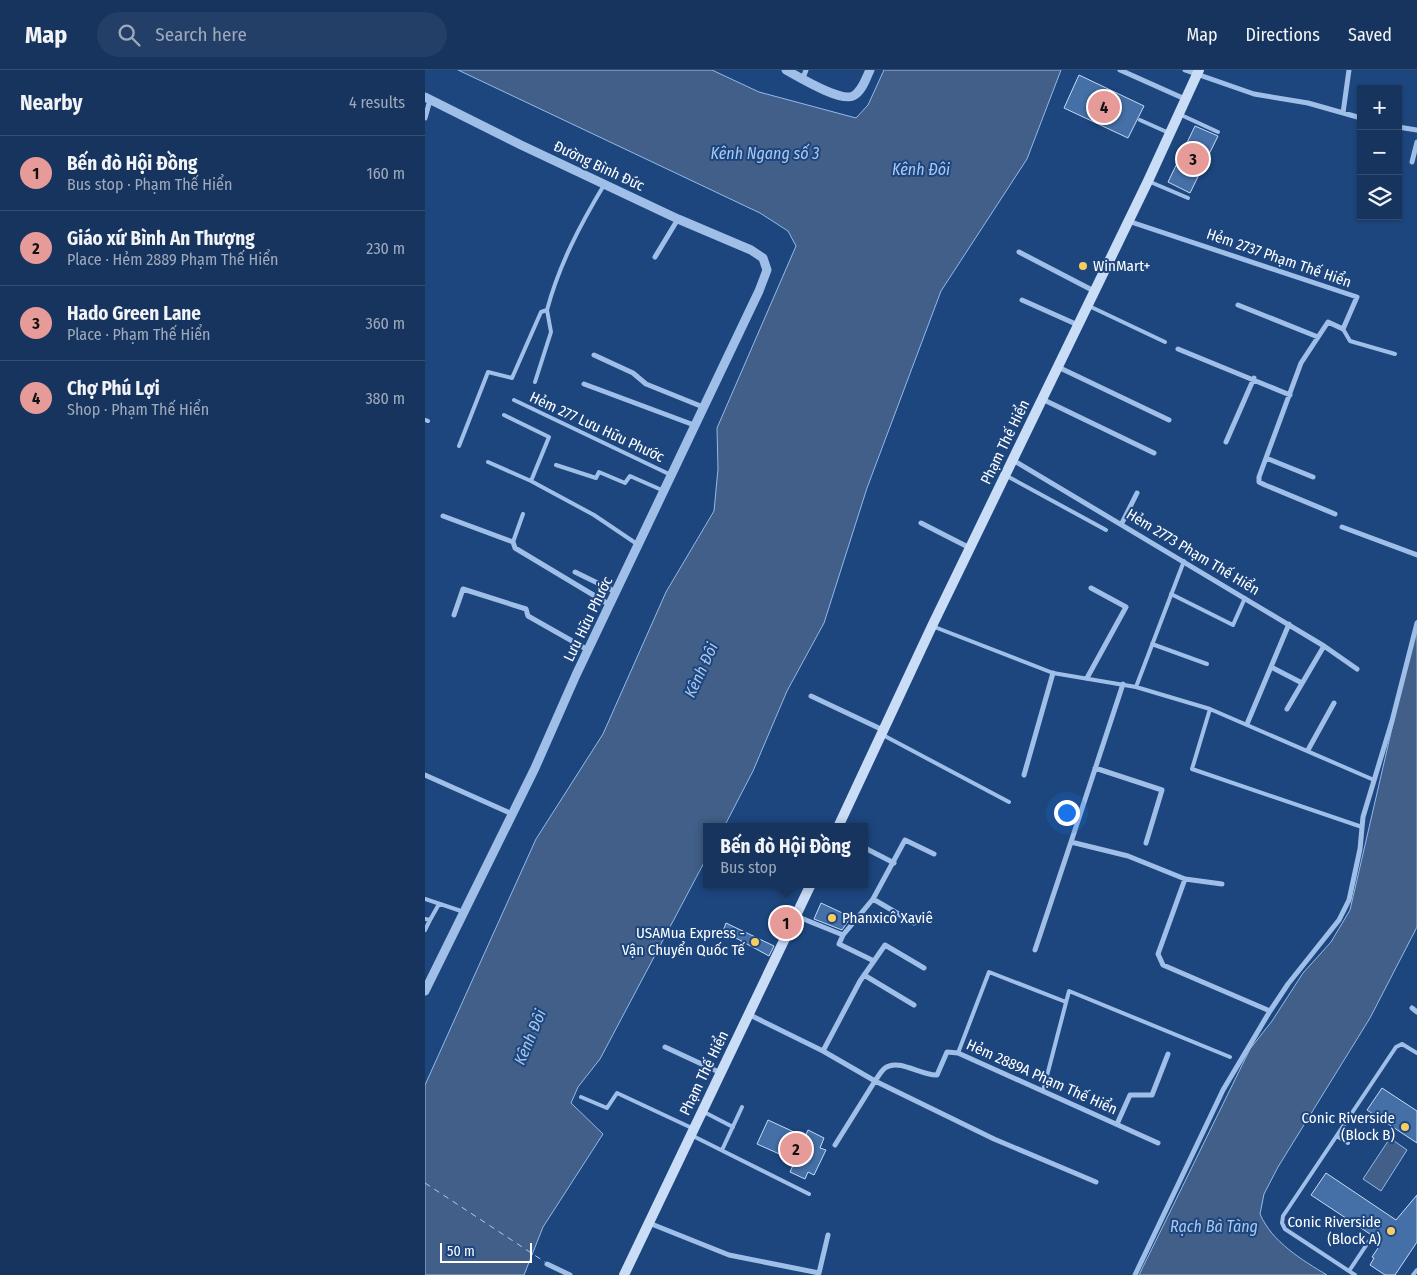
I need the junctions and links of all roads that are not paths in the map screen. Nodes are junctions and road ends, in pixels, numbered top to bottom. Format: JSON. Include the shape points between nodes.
{"nodes":[{"id":1,"x":785,"y":70,"type":"edge"},
{"id":2,"x":870,"y":70,"type":"edge"},
{"id":3,"x":1120,"y":70,"type":"edge"},
{"id":4,"x":1185,"y":70,"type":"edge"},
{"id":5,"x":1349,"y":70,"type":"edge"},
{"id":6,"x":1198,"y":72,"type":"edge"},
{"id":7,"x":804,"y":74,"type":"edge"},
{"id":8,"x":428,"y":98,"type":"edge"},
{"id":9,"x":1185,"y":99,"type":"junction"},
{"id":10,"x":1343,"y":113,"type":"junction"},
{"id":11,"x":1179,"y":114,"type":"junction"},
{"id":12,"x":1357,"y":117,"type":"edge"},
{"id":13,"x":425,"y":118,"type":"edge"},
{"id":14,"x":1140,"y":120,"type":"dead end"},
{"id":15,"x":1402,"y":128,"type":"edge"},
{"id":16,"x":1417,"y":130,"type":"edge"},
{"id":17,"x":1218,"y":132,"type":"dead end"},
{"id":18,"x":1169,"y":133,"type":"junction"},
{"id":19,"x":1417,"y":142,"type":"edge"},
{"id":20,"x":1412,"y":162,"type":"dead end"},
{"id":21,"x":1148,"y":181,"type":"junction"},
{"id":22,"x":605,"y":183,"type":"junction"},
{"id":23,"x":1187,"y":198,"type":"dead end"},
{"id":24,"x":678,"y":219,"type":"junction"},
{"id":25,"x":1128,"y":220,"type":"junction"},
{"id":26,"x":1019,"y":252,"type":"dead end"},
{"id":27,"x":655,"y":257,"type":"dead end"},
{"id":28,"x":763,"y":258,"type":"joint"},
{"id":29,"x":1094,"y":291,"type":"junction"},
{"id":30,"x":1023,"y":300,"type":"dead end"},
{"id":31,"x":1087,"y":305,"type":"junction"},
{"id":32,"x":1238,"y":305,"type":"dead end"},
{"id":33,"x":547,"y":310,"type":"junction"},
{"id":34,"x":1077,"y":325,"type":"junction"},
{"id":35,"x":1343,"y":328,"type":"junction"},
{"id":36,"x":1319,"y":337,"type":"junction"},
{"id":37,"x":1165,"y":342,"type":"dead end"},
{"id":38,"x":1179,"y":349,"type":"dead end"},
{"id":39,"x":1395,"y":354,"type":"dead end"},
{"id":40,"x":595,"y":355,"type":"dead end"},
{"id":41,"x":1058,"y":366,"type":"junction"},
{"id":42,"x":1254,"y":378,"type":"junction"},
{"id":43,"x":535,"y":382,"type":"dead end"},
{"id":44,"x":584,"y":384,"type":"dead end"},
{"id":45,"x":1290,"y":395,"type":"junction"},
{"id":46,"x":1042,"y":399,"type":"junction"},
{"id":47,"x":514,"y":400,"type":"dead end"},
{"id":48,"x":703,"y":407,"type":"junction"},
{"id":49,"x":504,"y":415,"type":"dead end"},
{"id":50,"x":1169,"y":420,"type":"dead end"},
{"id":51,"x":694,"y":425,"type":"junction"},
{"id":52,"x":1226,"y":442,"type":"dead end"},
{"id":53,"x":459,"y":446,"type":"dead end"},
{"id":54,"x":1155,"y":453,"type":"dead end"},
{"id":55,"x":1266,"y":458,"type":"junction"},
{"id":56,"x":1013,"y":460,"type":"junction"},
{"id":57,"x":488,"y":462,"type":"dead end"},
{"id":58,"x":556,"y":465,"type":"dead end"},
{"id":59,"x":671,"y":475,"type":"junction"},
{"id":60,"x":1005,"y":475,"type":"junction"},
{"id":61,"x":1313,"y":477,"type":"dead end"},
{"id":62,"x":531,"y":480,"type":"junction"},
{"id":63,"x":664,"y":491,"type":"junction"},
{"id":64,"x":1137,"y":493,"type":"dead end"},
{"id":65,"x":523,"y":514,"type":"dead end"},
{"id":66,"x":1335,"y":514,"type":"dead end"},
{"id":67,"x":443,"y":516,"type":"dead end"},
{"id":68,"x":921,"y":522,"type":"dead end"},
{"id":69,"x":1121,"y":523,"type":"junction"},
{"id":70,"x":1342,"y":527,"type":"dead end"},
{"id":71,"x":1106,"y":530,"type":"dead end"},
{"id":72,"x":513,"y":542,"type":"junction"},
{"id":73,"x":639,"y":545,"type":"junction"},
{"id":74,"x":970,"y":548,"type":"junction"},
{"id":75,"x":1417,"y":555,"type":"edge"},
{"id":76,"x":1184,"y":561,"type":"junction"},
{"id":77,"x":575,"y":572,"type":"dead end"},
{"id":78,"x":1091,"y":588,"type":"dead end"},
{"id":79,"x":617,"y":592,"type":"junction"},
{"id":80,"x":1171,"y":594,"type":"junction"},
{"id":81,"x":1245,"y":598,"type":"junction"},
{"id":82,"x":610,"y":605,"type":"junction"},
{"id":83,"x":454,"y":615,"type":"dead end"},
{"id":84,"x":1417,"y":623,"type":"edge"},
{"id":85,"x":1289,"y":624,"type":"junction"},
{"id":86,"x":932,"y":626,"type":"junction"},
{"id":87,"x":1152,"y":644,"type":"junction"},
{"id":88,"x":1324,"y":646,"type":"junction"},
{"id":89,"x":588,"y":650,"type":"junction"},
{"id":90,"x":1207,"y":664,"type":"dead end"},
{"id":91,"x":1271,"y":667,"type":"junction"},
{"id":92,"x":1357,"y":669,"type":"dead end"},
{"id":93,"x":1053,"y":673,"type":"junction"},
{"id":94,"x":1087,"y":678,"type":"junction"},
{"id":95,"x":1302,"y":683,"type":"junction"},
{"id":96,"x":1123,"y":684,"type":"junction"},
{"id":97,"x":1136,"y":687,"type":"junction"},
{"id":98,"x":811,"y":696,"type":"dead end"},
{"id":99,"x":1334,"y":703,"type":"dead end"},
{"id":100,"x":1287,"y":709,"type":"dead end"},
{"id":101,"x":1210,"y":710,"type":"junction"},
{"id":102,"x":1247,"y":724,"type":"junction"},
{"id":103,"x":882,"y":732,"type":"junction"},
{"id":104,"x":1308,"y":750,"type":"junction"},
{"id":105,"x":1095,"y":768,"type":"junction"},
{"id":106,"x":425,"y":775,"type":"edge"},
{"id":107,"x":1025,"y":775,"type":"dead end"},
{"id":108,"x":1375,"y":781,"type":"junction"},
{"id":109,"x":1009,"y":802,"type":"dead end"},
{"id":110,"x":512,"y":814,"type":"junction"},
{"id":111,"x":841,"y":823,"type":"edge"},
{"id":112,"x":1363,"y":827,"type":"junction"},
{"id":113,"x":1071,"y":842,"type":"junction"},
{"id":114,"x":1146,"y":843,"type":"dead end"},
{"id":115,"x":868,"y":850,"type":"edge"},
{"id":116,"x":934,"y":854,"type":"dead end"},
{"id":117,"x":894,"y":863,"type":"junction"},
{"id":118,"x":1185,"y":879,"type":"junction"},
{"id":119,"x":1222,"y":884,"type":"dead end"},
{"id":120,"x":809,"y":888,"type":"edge"},
{"id":121,"x":425,"y":898,"type":"edge"},
{"id":122,"x":873,"y":899,"type":"junction"},
{"id":123,"x":439,"y":904,"type":"junction"},
{"id":124,"x":463,"y":912,"type":"junction"},
{"id":125,"x":797,"y":916,"type":"junction"},
{"id":126,"x":427,"y":920,"type":"edge"},
{"id":127,"x":914,"y":923,"type":"dead end"},
{"id":128,"x":425,"y":930,"type":"edge"},
{"id":129,"x":843,"y":935,"type":"junction"},
{"id":130,"x":1035,"y":950,"type":"dead end"},
{"id":131,"x":874,"y":961,"type":"junction"},
{"id":132,"x":924,"y":968,"type":"dead end"},
{"id":133,"x":864,"y":975,"type":"junction"},
{"id":134,"x":425,"y":991,"type":"edge"},
{"id":135,"x":1066,"y":1002,"type":"junction"},
{"id":136,"x":914,"y":1005,"type":"dead end"},
{"id":137,"x":1412,"y":1008,"type":"dead end"},
{"id":138,"x":1270,"y":1011,"type":"junction"},
{"id":139,"x":1417,"y":1012,"type":"edge"},
{"id":140,"x":750,"y":1015,"type":"junction"},
{"id":141,"x":665,"y":1046,"type":"dead end"},
{"id":142,"x":823,"y":1051,"type":"junction"},
{"id":143,"x":958,"y":1053,"type":"junction"},
{"id":144,"x":1417,"y":1053,"type":"edge"},
{"id":145,"x":1168,"y":1054,"type":"dead end"},
{"id":146,"x":1229,"y":1057,"type":"dead end"},
{"id":147,"x":721,"y":1073,"type":"junction"},
{"id":148,"x":875,"y":1081,"type":"junction"},
{"id":149,"x":1043,"y":1091,"type":"junction"},
{"id":150,"x":581,"y":1097,"type":"dead end"},
{"id":151,"x":742,"y":1107,"type":"dead end"},
{"id":152,"x":702,"y":1111,"type":"junction"},
{"id":153,"x":1117,"y":1124,"type":"junction"},
{"id":154,"x":733,"y":1127,"type":"junction"},
{"id":155,"x":692,"y":1132,"type":"junction"},
{"id":156,"x":1337,"y":1136,"type":"junction"},
{"id":157,"x":1158,"y":1143,"type":"dead end"},
{"id":158,"x":1348,"y":1143,"type":"dead end"},
{"id":159,"x":835,"y":1145,"type":"dead end"},
{"id":160,"x":722,"y":1150,"type":"junction"},
{"id":161,"x":1096,"y":1182,"type":"dead end"},
{"id":162,"x":809,"y":1194,"type":"dead end"},
{"id":163,"x":649,"y":1222,"type":"junction"},
{"id":164,"x":828,"y":1235,"type":"dead end"},
{"id":165,"x":1369,"y":1241,"type":"dead end"},
{"id":166,"x":547,"y":1264,"type":"dead end"},
{"id":167,"x":1417,"y":1270,"type":"edge"},
{"id":168,"x":1349,"y":1271,"type":"junction"},
{"id":169,"x":570,"y":1275,"type":"edge"},
{"id":170,"x":624,"y":1275,"type":"edge"},
{"id":171,"x":1135,"y":1275,"type":"edge"},
{"id":172,"x":1355,"y":1275,"type":"edge"},
{"id":173,"x":1413,"y":1275,"type":"edge"}],
"edges":[{"from":1,"to":7,"type":"street"},
{"from":2,"to":7,"type":"street","via":[[861,89],[853,96],[841,97]]},
{"from":3,"to":9,"type":"street"},
{"from":4,"to":6,"type":"street"},
{"from":5,"to":10,"type":"street"},
{"from":6,"to":9,"type":"main road","name":"Phạm Thế Hiển"},
{"from":6,"to":10,"type":"street","via":[[1254,94]]},
{"from":8,"to":13,"type":"street"},
{"from":8,"to":22,"type":"street","name":"Đường Bình Đức"},
{"from":9,"to":11,"type":"main road","name":"Phạm Thế Hiển"},
{"from":10,"to":12,"type":"street"},
{"from":11,"to":17,"type":"lane"},
{"from":11,"to":18,"type":"main road","name":"Phạm Thế Hiển"},
{"from":14,"to":18,"type":"lane"},
{"from":15,"to":16,"type":"street"},
{"from":18,"to":21,"type":"main road","name":"Phạm Thế Hiển"},
{"from":19,"to":20,"type":"street"},
{"from":21,"to":23,"type":"lane"},
{"from":21,"to":25,"type":"main road","name":"Phạm Thế Hiển"},
{"from":22,"to":24,"type":"street","name":"Đường Bình Đức"},
{"from":22,"to":33,"type":"lane","via":[[581,224]]},
{"from":24,"to":27,"type":"street"},
{"from":24,"to":28,"type":"street","name":"Đường Bình Đức"},
{"from":25,"to":29,"type":"main road","name":"Phạm Thế Hiển"},
{"from":25,"to":35,"type":"street","name":"Hẻm 2737 Phạm Thế Hiển","via":[[1357,298]]},
{"from":26,"to":29,"type":"street"},
{"from":28,"to":48,"type":"street","name":"Lưu Hữu Phước","via":[[767,270],[759,291]]},
{"from":29,"to":31,"type":"main road","name":"Phạm Thế Hiển"},
{"from":30,"to":34,"type":"street"},
{"from":31,"to":34,"type":"main road","name":"Phạm Thế Hiển"},
{"from":31,"to":37,"type":"lane"},
{"from":32,"to":36,"type":"street"},
{"from":33,"to":43,"type":"lane","via":[[551,332]]},
{"from":33,"to":53,"type":"lane","via":[[541,312],[511,378],[487,372]]},
{"from":34,"to":41,"type":"main road","name":"Phạm Thế Hiển"},
{"from":35,"to":36,"type":"street","via":[[1328,322]]},
{"from":35,"to":39,"type":"lane","via":[[1350,341]]},
{"from":36,"to":45,"type":"street","via":[[1301,363]]},
{"from":38,"to":42,"type":"street"},
{"from":40,"to":48,"type":"street","via":[[633,373],[646,384]]},
{"from":41,"to":46,"type":"main road","name":"Phạm Thế Hiển"},
{"from":41,"to":50,"type":"street"},
{"from":42,"to":45,"type":"street"},
{"from":42,"to":52,"type":"street"},
{"from":44,"to":51,"type":"street"},
{"from":45,"to":55,"type":"street"},
{"from":46,"to":54,"type":"street"},
{"from":46,"to":56,"type":"main road","name":"Phạm Thế Hiển"},
{"from":47,"to":59,"type":"lane","name":"Hẻm 277 Lưu Hữu Phước"},
{"from":48,"to":51,"type":"street","name":"Lưu Hữu Phước"},
{"from":49,"to":62,"type":"lane","via":[[549,438]]},
{"from":51,"to":59,"type":"street","name":"Lưu Hữu Phước"},
{"from":55,"to":61,"type":"street"},
{"from":55,"to":66,"type":"street","via":[[1259,482]]},
{"from":56,"to":60,"type":"main road","name":"Phạm Thế Hiển"},
{"from":56,"to":69,"type":"street","name":"Hẻm 2773 Phạm Thế Hiển"},
{"from":57,"to":62,"type":"lane"},
{"from":58,"to":63,"type":"lane","via":[[596,478],[599,472],[625,483],[630,476]]},
{"from":59,"to":63,"type":"street","name":"Lưu Hữu Phước"},
{"from":60,"to":71,"type":"lane"},
{"from":60,"to":74,"type":"main road","name":"Phạm Thế Hiển"},
{"from":62,"to":73,"type":"lane"},
{"from":63,"to":73,"type":"street","name":"Lưu Hữu Phước"},
{"from":64,"to":69,"type":"street"},
{"from":65,"to":72,"type":"lane"},
{"from":67,"to":72,"type":"street"},
{"from":68,"to":74,"type":"street"},
{"from":69,"to":76,"type":"street","name":"Hẻm 2773 Phạm Thế Hiển"},
{"from":70,"to":75,"type":"street"},
{"from":72,"to":82,"type":"street","via":[[515,548]]},
{"from":73,"to":79,"type":"street","name":"Lưu Hữu Phước"},
{"from":74,"to":86,"type":"main road","name":"Phạm Thế Hiển"},
{"from":76,"to":80,"type":"lane"},
{"from":76,"to":81,"type":"street","name":"Hẻm 2773 Phạm Thế Hiển"},
{"from":77,"to":79,"type":"street"},
{"from":78,"to":94,"type":"street","via":[[1126,607]]},
{"from":79,"to":82,"type":"street","name":"Lưu Hữu Phước"},
{"from":80,"to":81,"type":"lane","via":[[1233,625]]},
{"from":80,"to":87,"type":"lane"},
{"from":81,"to":85,"type":"street","name":"Hẻm 2773 Phạm Thế Hiển"},
{"from":82,"to":89,"type":"street","name":"Lưu Hữu Phước"},
{"from":83,"to":89,"type":"street","via":[[463,589],[526,609],[529,616]]},
{"from":84,"to":108,"type":"street"},
{"from":85,"to":88,"type":"street","name":"Hẻm 2773 Phạm Thế Hiển"},
{"from":85,"to":91,"type":"street"},
{"from":86,"to":93,"type":"lane"},
{"from":86,"to":103,"type":"main road","name":"Phạm Thế Hiển"},
{"from":87,"to":90,"type":"lane"},
{"from":87,"to":97,"type":"lane"},
{"from":88,"to":92,"type":"street","name":"Hẻm 2773 Phạm Thế Hiển"},
{"from":88,"to":95,"type":"street"},
{"from":89,"to":110,"type":"street","name":"Lưu Hữu Phước"},
{"from":91,"to":95,"type":"street"},
{"from":91,"to":102,"type":"street"},
{"from":93,"to":94,"type":"lane"},
{"from":93,"to":107,"type":"street"},
{"from":94,"to":96,"type":"lane"},
{"from":95,"to":100,"type":"street"},
{"from":96,"to":97,"type":"lane"},
{"from":96,"to":105,"type":"street"},
{"from":97,"to":101,"type":"lane"},
{"from":98,"to":103,"type":"street"},
{"from":99,"to":104,"type":"street"},
{"from":101,"to":102,"type":"lane"},
{"from":101,"to":112,"type":"lane","via":[[1192,769]]},
{"from":102,"to":104,"type":"lane"},
{"from":103,"to":109,"type":"lane"},
{"from":103,"to":111,"type":"main road","name":"Phạm Thế Hiển"},
{"from":104,"to":108,"type":"lane"},
{"from":105,"to":113,"type":"street"},
{"from":105,"to":114,"type":"street","via":[[1162,790]]},
{"from":106,"to":110,"type":"street"},
{"from":108,"to":112,"type":"street"},
{"from":110,"to":124,"type":"street","name":"Lưu Hữu Phước"},
{"from":112,"to":138,"type":"street","via":[[1346,907]]},
{"from":113,"to":118,"type":"street","via":[[1128,856]]},
{"from":113,"to":130,"type":"street"},
{"from":115,"to":117,"type":"street"},
{"from":116,"to":117,"type":"street","via":[[905,840]]},
{"from":117,"to":122,"type":"street"},
{"from":118,"to":119,"type":"street"},
{"from":118,"to":138,"type":"street","via":[[1158,954],[1163,965]]},
{"from":120,"to":125,"type":"main road","name":"Phạm Thế Hiển"},
{"from":121,"to":123,"type":"lane"},
{"from":122,"to":127,"type":"street"},
{"from":122,"to":129,"type":"street"},
{"from":123,"to":124,"type":"lane"},
{"from":123,"to":126,"type":"lane"},
{"from":124,"to":134,"type":"street","name":"Lưu Hữu Phước"},
{"from":125,"to":129,"type":"street"},
{"from":125,"to":140,"type":"main road","name":"Phạm Thế Hiển"},
{"from":126,"to":128,"type":"lane"},
{"from":129,"to":131,"type":"street","via":[[839,944]]},
{"from":131,"to":132,"type":"street","via":[[885,945]]},
{"from":131,"to":133,"type":"street"},
{"from":133,"to":136,"type":"street"},
{"from":133,"to":142,"type":"street"},
{"from":135,"to":143,"type":"lane","via":[[989,972]]},
{"from":135,"to":146,"type":"lane","via":[[1069,991]]},
{"from":135,"to":149,"type":"lane"},
{"from":137,"to":139,"type":"street"},
{"from":138,"to":171,"type":"street","via":[[1223,1090]]},
{"from":140,"to":142,"type":"street"},
{"from":140,"to":147,"type":"main road","name":"Phạm Thế Hiển"},
{"from":141,"to":147,"type":"street"},
{"from":142,"to":148,"type":"street"},
{"from":143,"to":148,"type":"street","name":"Hẻm 2889A Phạm Thế Hiển","via":[[947,1052],[937,1075],[930,1076],[893,1065],[885,1067]]},
{"from":143,"to":149,"type":"street","name":"Hẻm 2889A Phạm Thế Hiển"},
{"from":144,"to":156,"type":"lane","via":[[1402,1044],[1396,1047]]},
{"from":145,"to":153,"type":"street","via":[[1152,1095],[1130,1095]]},
{"from":147,"to":152,"type":"main road","name":"Phạm Thế Hiển"},
{"from":148,"to":159,"type":"street"},
{"from":148,"to":161,"type":"street","via":[[994,1139]]},
{"from":149,"to":153,"type":"street","name":"Hẻm 2889A Phạm Thế Hiển"},
{"from":150,"to":155,"type":"lane","via":[[607,1108],[617,1094]]},
{"from":151,"to":154,"type":"lane"},
{"from":152,"to":154,"type":"lane"},
{"from":152,"to":155,"type":"main road","name":"Phạm Thế Hiển"},
{"from":153,"to":157,"type":"street","name":"Hẻm 2889A Phạm Thế Hiển"},
{"from":154,"to":160,"type":"lane"},
{"from":155,"to":160,"type":"lane"},
{"from":155,"to":163,"type":"main road","name":"Phạm Thế Hiển"},
{"from":156,"to":158,"type":"lane"},
{"from":156,"to":168,"type":"lane","via":[[1283,1216],[1282,1223],[1285,1229]]},
{"from":160,"to":162,"type":"lane"},
{"from":163,"to":164,"type":"street","via":[[729,1255],[819,1273]]},
{"from":163,"to":170,"type":"main road","name":"Phạm Thế Hiển"},
{"from":165,"to":168,"type":"lane"},
{"from":166,"to":169,"type":"street"},
{"from":167,"to":173,"type":"lane"},
{"from":168,"to":172,"type":"lane"}]}
